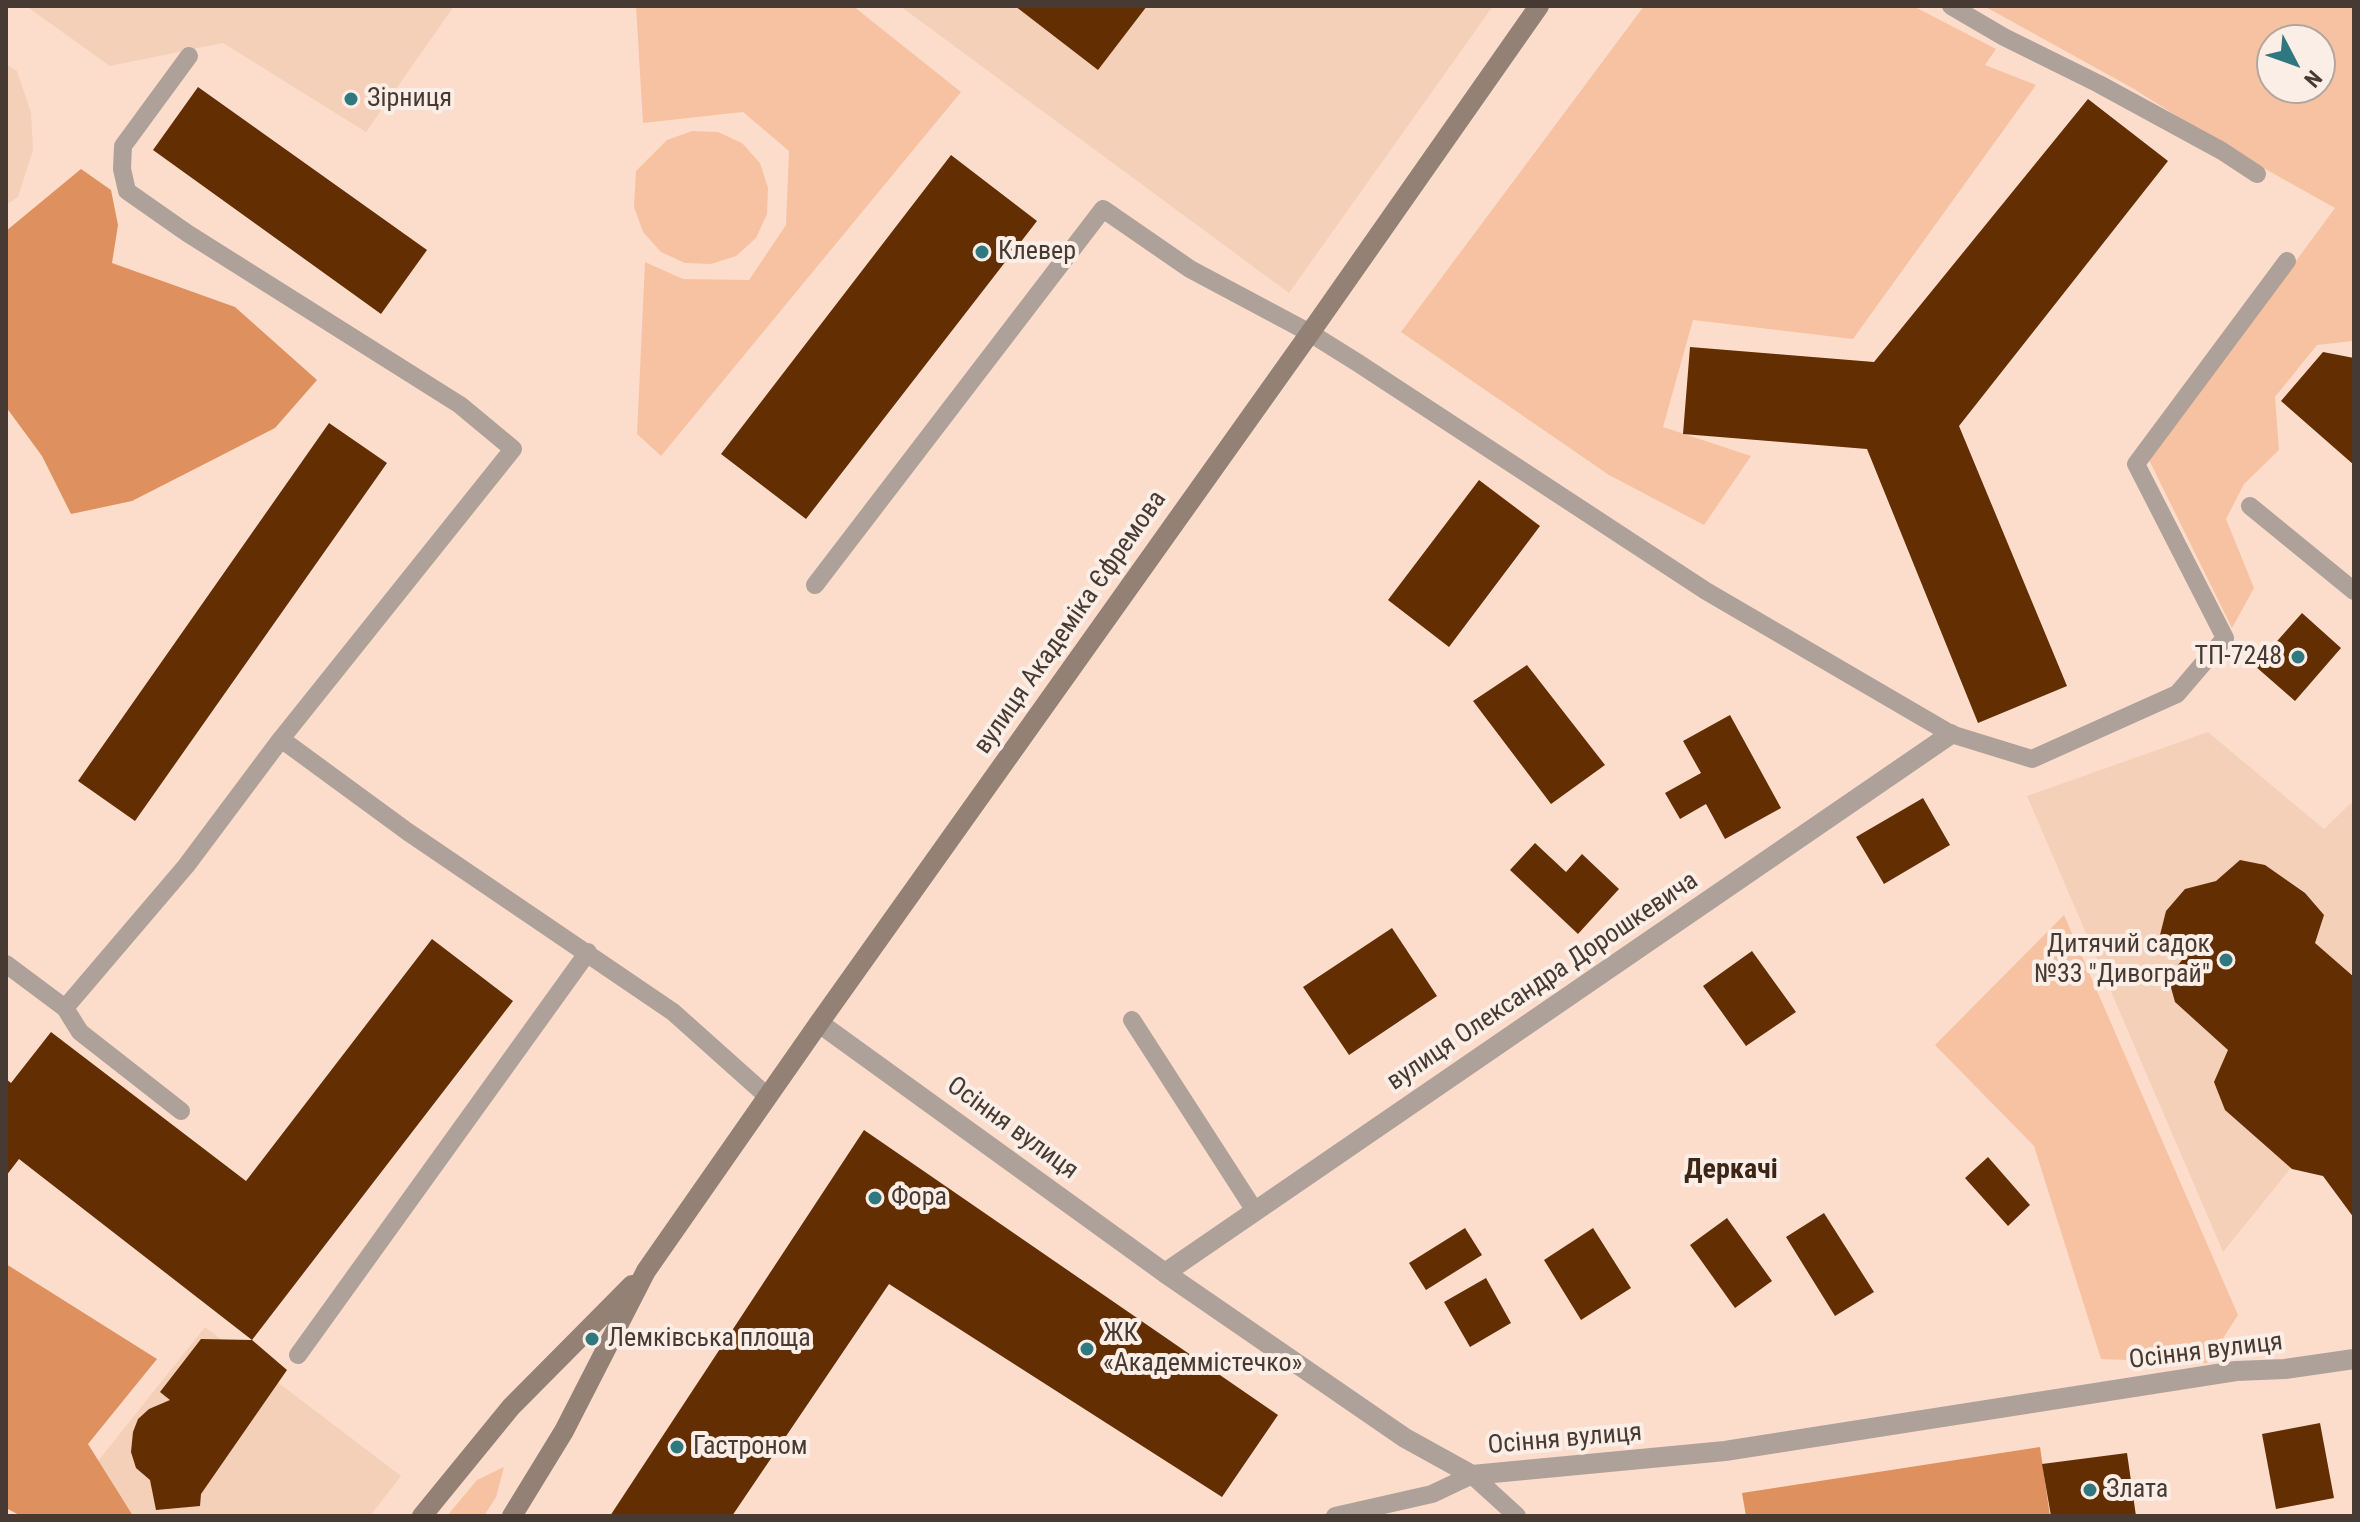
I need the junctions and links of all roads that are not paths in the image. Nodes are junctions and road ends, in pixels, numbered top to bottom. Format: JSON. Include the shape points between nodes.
{"nodes":[{"id":1,"x":1539,"y":6,"type":"edge"},
{"id":2,"x":1951,"y":6,"type":"edge"},
{"id":3,"x":189,"y":56,"type":"dead end"},
{"id":4,"x":2257,"y":174,"type":"dead end"},
{"id":5,"x":2287,"y":261,"type":"dead end"},
{"id":6,"x":1310,"y":333,"type":"junction"},
{"id":7,"x":2250,"y":506,"type":"dead end"},
{"id":8,"x":815,"y":585,"type":"dead end"},
{"id":9,"x":2354,"y":591,"type":"edge"},
{"id":10,"x":1951,"y":734,"type":"junction"},
{"id":11,"x":281,"y":739,"type":"junction"},
{"id":12,"x":588,"y":952,"type":"junction"},
{"id":13,"x":6,"y":964,"type":"edge"},
{"id":14,"x":65,"y":1008,"type":"junction"},
{"id":15,"x":1132,"y":1020,"type":"dead end"},
{"id":16,"x":819,"y":1023,"type":"junction"},
{"id":17,"x":767,"y":1096,"type":"junction"},
{"id":18,"x":181,"y":1111,"type":"dead end"},
{"id":19,"x":1255,"y":1211,"type":"junction"},
{"id":20,"x":646,"y":1271,"type":"junction"},
{"id":21,"x":1165,"y":1273,"type":"junction"},
{"id":22,"x":298,"y":1355,"type":"dead end"},
{"id":23,"x":2354,"y":1359,"type":"edge"},
{"id":24,"x":1472,"y":1475,"type":"junction"},
{"id":25,"x":422,"y":1516,"type":"edge"},
{"id":26,"x":512,"y":1516,"type":"edge"},
{"id":27,"x":1335,"y":1516,"type":"edge"},
{"id":28,"x":1517,"y":1516,"type":"edge"}],
"edges":[{"from":1,"to":6,"type":"main road","name":"вулиця Академіка Єфремова"},
{"from":2,"to":4,"type":"lane"},
{"from":3,"to":11,"type":"lane","via":[[123,146],[127,191],[460,405],[513,449]]},
{"from":5,"to":10,"type":"lane","via":[[2136,464],[2225,638],[2177,694],[2032,759]]},
{"from":6,"to":8,"type":"lane","via":[[1190,269],[1103,209]]},
{"from":6,"to":10,"type":"lane","via":[[1706,591]]},
{"from":6,"to":16,"type":"main road","name":"вулиця Академіка Єфремова"},
{"from":7,"to":9,"type":"lane"},
{"from":10,"to":19,"type":"street","name":"вулиця Олександра Дорошкевича"},
{"from":11,"to":12,"type":"lane","via":[[408,832]]},
{"from":11,"to":14,"type":"lane","via":[[186,866]]},
{"from":12,"to":17,"type":"lane","via":[[673,1012]]},
{"from":12,"to":22,"type":"lane"},
{"from":13,"to":14,"type":"lane"},
{"from":14,"to":18,"type":"lane","via":[[80,1032]]},
{"from":15,"to":19,"type":"lane"},
{"from":16,"to":17,"type":"main road","name":"вулиця Академіка Єфремова"},
{"from":16,"to":21,"type":"street","name":"Осіння вулиця"},
{"from":17,"to":20,"type":"main road","name":"вулиця Академіка Єфремова"},
{"from":19,"to":21,"type":"street","name":"вулиця Олександра Дорошкевича"},
{"from":20,"to":25,"type":"main road","name":"вулиця Академіка Єфремова","via":[[511,1407]]},
{"from":20,"to":26,"type":"main road","name":"вулиця Академіка Єфремова","via":[[564,1431]]},
{"from":21,"to":24,"type":"street","name":"Осіння вулиця","via":[[1405,1438]]},
{"from":23,"to":24,"type":"street","name":"Осіння вулиця","via":[[2236,1371],[1725,1451]]},
{"from":24,"to":27,"type":"lane","via":[[1432,1494]]},
{"from":24,"to":28,"type":"lane"}]}
